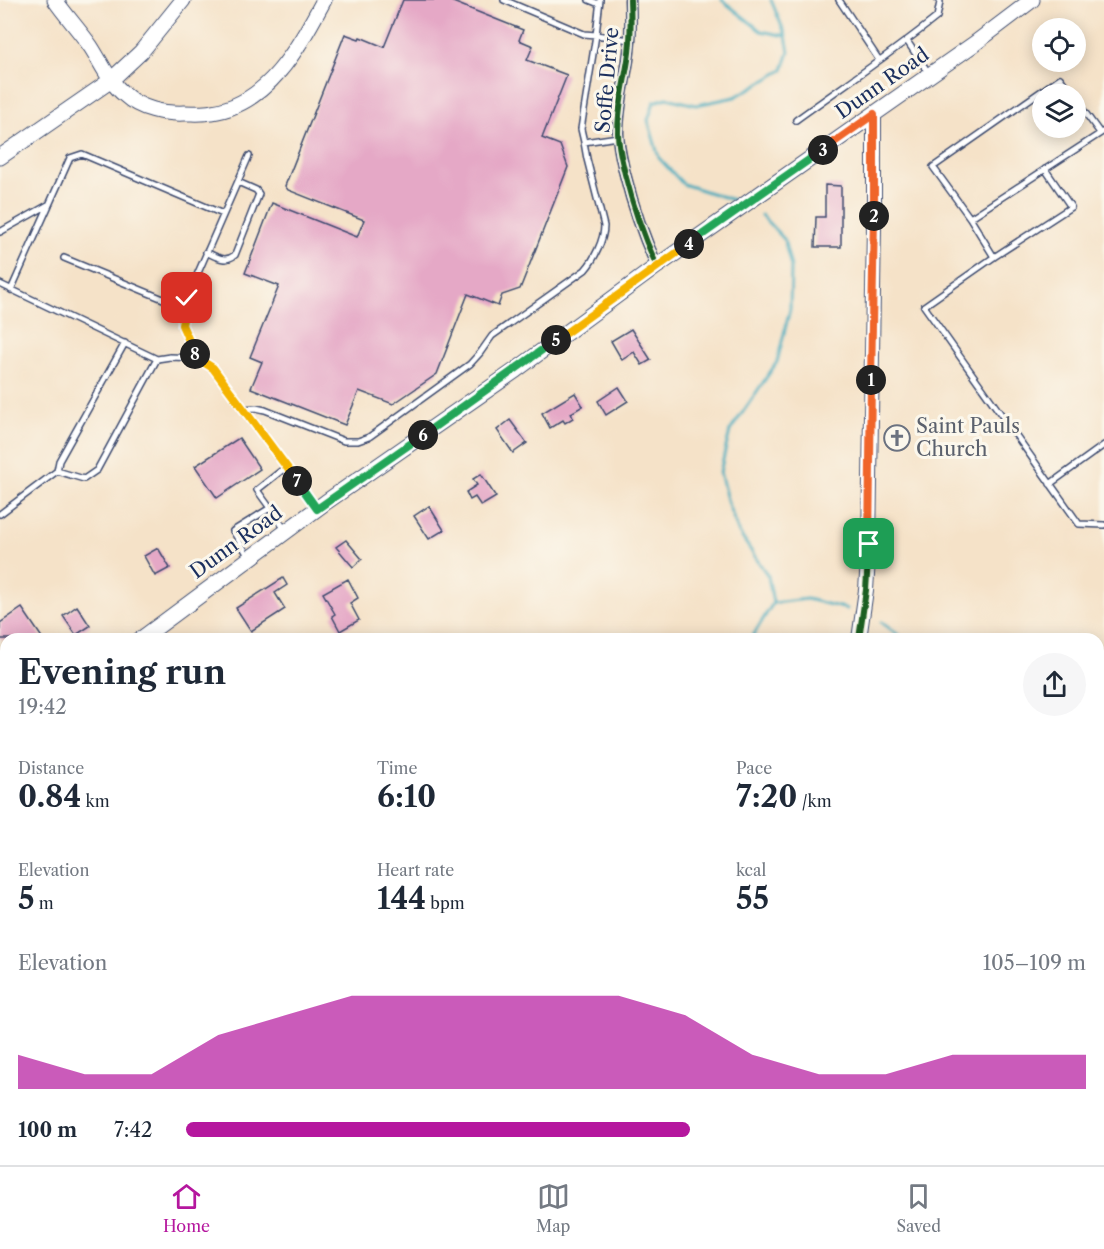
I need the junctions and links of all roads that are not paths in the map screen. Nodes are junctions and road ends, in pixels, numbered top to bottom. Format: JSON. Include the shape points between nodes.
{"nodes":[{"id":1,"x":54,"y":0,"type":"edge"},
{"id":2,"x":183,"y":0,"type":"edge"},
{"id":3,"x":324,"y":0,"type":"edge"},
{"id":4,"x":504,"y":0,"type":"edge"},
{"id":5,"x":589,"y":0,"type":"edge"},
{"id":6,"x":630,"y":0,"type":"edge"},
{"id":7,"x":839,"y":0,"type":"edge"},
{"id":8,"x":938,"y":0,"type":"edge"},
{"id":9,"x":1032,"y":0,"type":"edge"},
{"id":10,"x":599,"y":2,"type":"edge"},
{"id":11,"x":596,"y":35,"type":"junction"},
{"id":12,"x":630,"y":40,"type":"junction"},
{"id":13,"x":907,"y":41,"type":"junction"},
{"id":14,"x":879,"y":60,"type":"junction"},
{"id":15,"x":930,"y":75,"type":"junction"},
{"id":16,"x":110,"y":81,"type":"junction"},
{"id":17,"x":1051,"y":84,"type":"edge"},
{"id":18,"x":1064,"y":84,"type":"edge"},
{"id":19,"x":1032,"y":98,"type":"edge"},
{"id":20,"x":1086,"y":112,"type":"edge"},
{"id":21,"x":874,"y":114,"type":"junction"},
{"id":22,"x":796,"y":120,"type":"dead end"},
{"id":23,"x":1102,"y":132,"type":"edge"},
{"id":24,"x":618,"y":136,"type":"junction"},
{"id":25,"x":584,"y":142,"type":"junction"},
{"id":26,"x":249,"y":156,"type":"dead end"},
{"id":27,"x":0,"y":158,"type":"edge"},
{"id":28,"x":1046,"y":169,"type":"junction"},
{"id":29,"x":238,"y":182,"type":"junction"},
{"id":30,"x":49,"y":204,"type":"junction"},
{"id":31,"x":224,"y":214,"type":"junction"},
{"id":32,"x":970,"y":218,"type":"junction"},
{"id":33,"x":0,"y":232,"type":"edge"},
{"id":34,"x":206,"y":252,"type":"junction"},
{"id":35,"x":994,"y":257,"type":"junction"},
{"id":36,"x":64,"y":258,"type":"dead end"},
{"id":37,"x":657,"y":266,"type":"junction"},
{"id":38,"x":0,"y":284,"type":"edge"},
{"id":39,"x":11,"y":290,"type":"junction"},
{"id":40,"x":185,"y":308,"type":"junction"},
{"id":41,"x":125,"y":343,"type":"junction"},
{"id":42,"x":197,"y":358,"type":"junction"},
{"id":43,"x":157,"y":359,"type":"junction"},
{"id":44,"x":244,"y":409,"type":"junction"},
{"id":45,"x":1104,"y":445,"type":"edge"},
{"id":46,"x":286,"y":467,"type":"junction"},
{"id":47,"x":57,"y":471,"type":"junction"},
{"id":48,"x":1050,"y":484,"type":"junction"},
{"id":49,"x":270,"y":508,"type":"junction"},
{"id":50,"x":317,"y":509,"type":"junction"},
{"id":51,"x":0,"y":514,"type":"edge"},
{"id":52,"x":1104,"y":525,"type":"edge"},
{"id":53,"x":286,"y":532,"type":"junction"},
{"id":54,"x":249,"y":559,"type":"junction"},
{"id":55,"x":149,"y":633,"type":"edge"},
{"id":56,"x":860,"y":633,"type":"edge"}],
"edges":[{"from":1,"to":16,"type":"main road","via":[[90,46]]},
{"from":2,"to":16,"type":"main road","via":[[141,52]]},
{"from":3,"to":16,"type":"main road","via":[[301,42],[279,71],[259,92],[231,107],[176,114],[152,110],[135,103]]},
{"from":4,"to":11,"type":"lane","via":[[584,34]]},
{"from":5,"to":10,"type":"lane"},
{"from":6,"to":12,"type":"street","name":"Soffe Drive"},
{"from":7,"to":14,"type":"lane"},
{"from":8,"to":13,"type":"lane","via":[[938,17]]},
{"from":9,"to":15,"type":"main road","name":"Dunn Road"},
{"from":10,"to":11,"type":"lane"},
{"from":11,"to":12,"type":"lane"},
{"from":11,"to":25,"type":"lane","via":[[580,129]]},
{"from":12,"to":24,"type":"street","name":"Soffe Drive"},
{"from":13,"to":14,"type":"lane"},
{"from":13,"to":15,"type":"lane"},
{"from":14,"to":22,"type":"lane"},
{"from":15,"to":21,"type":"main road","name":"Dunn Road"},
{"from":16,"to":27,"type":"main road"},
{"from":17,"to":18,"type":"lane","via":[[1060,78]]},
{"from":19,"to":32,"type":"lane","via":[[933,167]]},
{"from":20,"to":23,"type":"lane"},
{"from":21,"to":37,"type":"main road","name":"Dunn Road"},
{"from":21,"to":56,"type":"street","via":[[869,544]]},
{"from":23,"to":28,"type":"lane"},
{"from":24,"to":25,"type":"lane"},
{"from":24,"to":37,"type":"street","name":"Soffe Drive","via":[[630,195]]},
{"from":25,"to":44,"type":"lane","via":[[604,226],[594,260],[492,336],[470,364],[358,441],[344,441],[265,410]]},
{"from":26,"to":29,"type":"lane"},
{"from":28,"to":32,"type":"lane"},
{"from":28,"to":35,"type":"lane","via":[[1071,207]]},
{"from":29,"to":31,"type":"lane"},
{"from":29,"to":34,"type":"lane","via":[[259,194],[235,255],[225,260]]},
{"from":30,"to":31,"type":"lane","via":[[70,158],[82,154]]},
{"from":30,"to":33,"type":"lane"},
{"from":30,"to":39,"type":"lane"},
{"from":31,"to":34,"type":"lane"},
{"from":32,"to":35,"type":"lane"},
{"from":34,"to":40,"type":"lane"},
{"from":35,"to":48,"type":"lane","via":[[924,306]]},
{"from":36,"to":40,"type":"lane"},
{"from":37,"to":50,"type":"main road","name":"Dunn Road"},
{"from":38,"to":39,"type":"lane"},
{"from":39,"to":41,"type":"lane"},
{"from":40,"to":42,"type":"lane","via":[[182,325]]},
{"from":41,"to":43,"type":"lane"},
{"from":41,"to":47,"type":"lane","via":[[59,460]]},
{"from":42,"to":43,"type":"lane"},
{"from":42,"to":44,"type":"lane","via":[[213,368]]},
{"from":43,"to":47,"type":"lane","via":[[97,470],[84,479]]},
{"from":44,"to":46,"type":"lane"},
{"from":45,"to":48,"type":"lane"},
{"from":46,"to":49,"type":"lane","via":[[257,490]]},
{"from":46,"to":50,"type":"lane"},
{"from":47,"to":51,"type":"lane"},
{"from":48,"to":52,"type":"lane","via":[[1079,524]]},
{"from":49,"to":53,"type":"lane"},
{"from":49,"to":54,"type":"lane","via":[[233,531]]},
{"from":50,"to":53,"type":"main road","name":"Dunn Road"},
{"from":53,"to":54,"type":"main road","name":"Dunn Road"},
{"from":54,"to":55,"type":"main road","name":"Dunn Road"}]}
